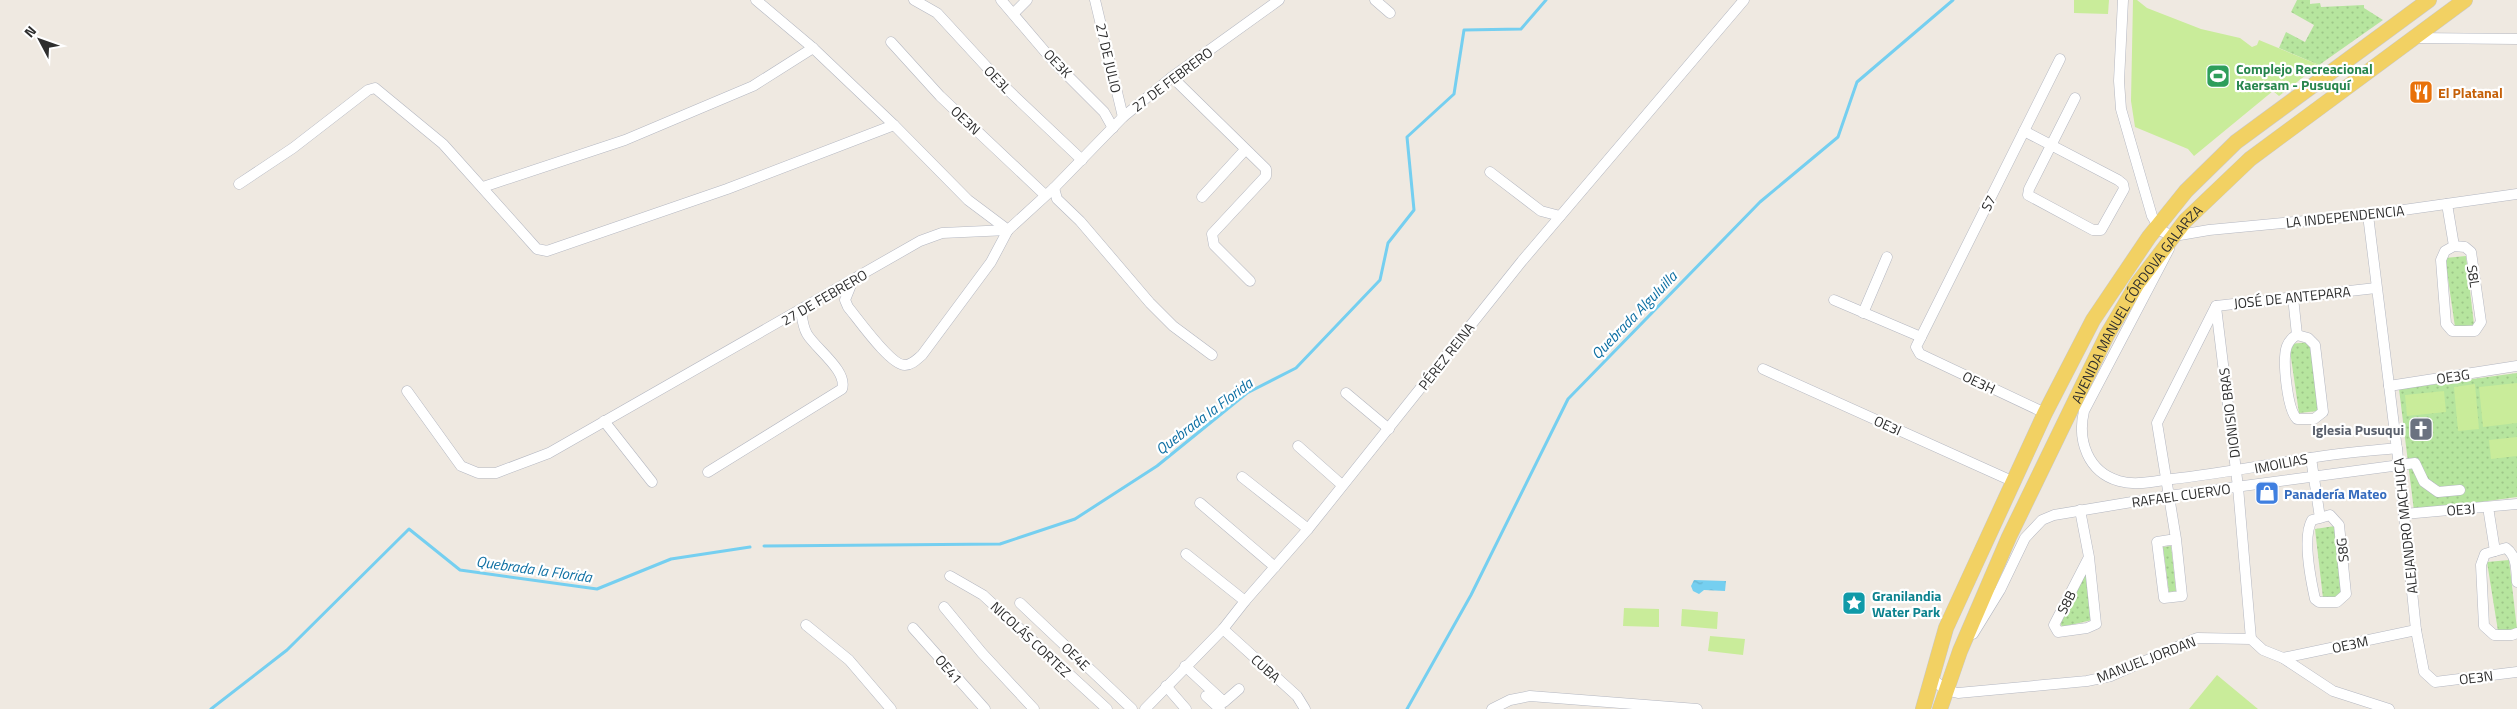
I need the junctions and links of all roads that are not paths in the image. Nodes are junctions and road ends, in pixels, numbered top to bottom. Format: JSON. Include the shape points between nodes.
{"nodes":[{"id":1,"x":756,"y":0,"type":"edge"},
{"id":2,"x":914,"y":0,"type":"edge"},
{"id":3,"x":1001,"y":0,"type":"edge"},
{"id":4,"x":1027,"y":0,"type":"edge"},
{"id":5,"x":1096,"y":0,"type":"edge"},
{"id":6,"x":1279,"y":0,"type":"edge"},
{"id":7,"x":1375,"y":0,"type":"edge"},
{"id":8,"x":1744,"y":0,"type":"edge"},
{"id":9,"x":2123,"y":0,"type":"edge"},
{"id":10,"x":2430,"y":0,"type":"edge"},
{"id":11,"x":2465,"y":0,"type":"edge"},
{"id":12,"x":1014,"y":13,"type":"junction"},
{"id":13,"x":1390,"y":13,"type":"dead end"},
{"id":14,"x":2415,"y":38,"type":"junction"},
{"id":15,"x":2517,"y":39,"type":"edge"},
{"id":16,"x":890,"y":42,"type":"dead end"},
{"id":17,"x":813,"y":48,"type":"junction"},
{"id":18,"x":2060,"y":60,"type":"dead end"},
{"id":19,"x":1172,"y":77,"type":"junction"},
{"id":20,"x":2075,"y":98,"type":"dead end"},
{"id":21,"x":1123,"y":117,"type":"junction"},
{"id":22,"x":894,"y":125,"type":"junction"},
{"id":23,"x":1113,"y":128,"type":"junction"},
{"id":24,"x":2024,"y":131,"type":"junction"},
{"id":25,"x":2051,"y":144,"type":"junction"},
{"id":26,"x":1245,"y":150,"type":"junction"},
{"id":27,"x":1082,"y":160,"type":"junction"},
{"id":28,"x":1490,"y":172,"type":"dead end"},
{"id":29,"x":238,"y":184,"type":"dead end"},
{"id":30,"x":483,"y":187,"type":"junction"},
{"id":31,"x":1054,"y":188,"type":"junction"},
{"id":32,"x":2517,"y":194,"type":"edge"},
{"id":33,"x":1045,"y":195,"type":"junction"},
{"id":34,"x":1202,"y":197,"type":"dead end"},
{"id":35,"x":2447,"y":204,"type":"junction"},
{"id":36,"x":2368,"y":215,"type":"junction"},
{"id":37,"x":1560,"y":216,"type":"junction"},
{"id":38,"x":2157,"y":226,"type":"junction"},
{"id":39,"x":1008,"y":230,"type":"junction"},
{"id":40,"x":2174,"y":236,"type":"junction"},
{"id":41,"x":2454,"y":246,"type":"junction"},
{"id":42,"x":1887,"y":258,"type":"dead end"},
{"id":43,"x":853,"y":280,"type":"junction"},
{"id":44,"x":1250,"y":281,"type":"dead end"},
{"id":45,"x":2376,"y":288,"type":"junction"},
{"id":46,"x":2292,"y":297,"type":"junction"},
{"id":47,"x":1834,"y":300,"type":"dead end"},
{"id":48,"x":2216,"y":306,"type":"junction"},
{"id":49,"x":801,"y":311,"type":"junction"},
{"id":50,"x":1863,"y":313,"type":"junction"},
{"id":51,"x":2297,"y":335,"type":"junction"},
{"id":52,"x":1921,"y":337,"type":"junction"},
{"id":53,"x":1916,"y":347,"type":"joint"},
{"id":54,"x":1212,"y":355,"type":"dead end"},
{"id":55,"x":2517,"y":366,"type":"edge"},
{"id":56,"x":1763,"y":369,"type":"dead end"},
{"id":57,"x":2389,"y":386,"type":"junction"},
{"id":58,"x":407,"y":391,"type":"dead end"},
{"id":59,"x":1346,"y":393,"type":"dead end"},
{"id":60,"x":2045,"y":412,"type":"junction"},
{"id":61,"x":604,"y":422,"type":"junction"},
{"id":62,"x":1389,"y":428,"type":"junction"},
{"id":63,"x":1298,"y":446,"type":"dead end"},
{"id":64,"x":2397,"y":448,"type":"junction"},
{"id":65,"x":2311,"y":458,"type":"junction"},
{"id":66,"x":2400,"y":466,"type":"junction"},
{"id":67,"x":708,"y":472,"type":"dead end"},
{"id":68,"x":2236,"y":472,"type":"junction"},
{"id":69,"x":2314,"y":475,"type":"junction"},
{"id":70,"x":1242,"y":477,"type":"dead end"},
{"id":71,"x":2166,"y":480,"type":"junction"},
{"id":72,"x":2012,"y":481,"type":"junction"},
{"id":73,"x":652,"y":482,"type":"dead end"},
{"id":74,"x":1342,"y":485,"type":"junction"},
{"id":75,"x":2238,"y":487,"type":"junction"},
{"id":76,"x":2460,"y":490,"type":"dead end"},
{"id":77,"x":2168,"y":496,"type":"junction"},
{"id":78,"x":1200,"y":503,"type":"dead end"},
{"id":79,"x":2517,"y":504,"type":"edge"},
{"id":80,"x":2488,"y":507,"type":"junction"},
{"id":81,"x":2080,"y":510,"type":"junction"},
{"id":82,"x":2404,"y":514,"type":"junction"},
{"id":83,"x":2320,"y":518,"type":"junction"},
{"id":84,"x":1308,"y":529,"type":"junction"},
{"id":85,"x":2176,"y":538,"type":"junction"},
{"id":86,"x":2495,"y":551,"type":"junction"},
{"id":87,"x":1186,"y":554,"type":"dead end"},
{"id":88,"x":2089,"y":557,"type":"junction"},
{"id":89,"x":1275,"y":566,"type":"junction"},
{"id":90,"x":950,"y":576,"type":"dead end"},
{"id":91,"x":2517,"y":582,"type":"edge"},
{"id":92,"x":1244,"y":601,"type":"junction"},
{"id":93,"x":1020,"y":603,"type":"dead end"},
{"id":94,"x":944,"y":607,"type":"dead end"},
{"id":95,"x":806,"y":625,"type":"dead end"},
{"id":96,"x":913,"y":628,"type":"dead end"},
{"id":97,"x":1223,"y":629,"type":"junction"},
{"id":98,"x":2416,"y":630,"type":"junction"},
{"id":99,"x":2517,"y":633,"type":"edge"},
{"id":100,"x":2251,"y":639,"type":"junction"},
{"id":101,"x":1960,"y":651,"type":"junction"},
{"id":102,"x":2283,"y":658,"type":"junction"},
{"id":103,"x":1183,"y":668,"type":"junction"},
{"id":104,"x":2517,"y":672,"type":"edge"},
{"id":105,"x":1931,"y":677,"type":"junction"},
{"id":106,"x":2435,"y":682,"type":"joint"},
{"id":107,"x":1166,"y":686,"type":"junction"},
{"id":108,"x":1239,"y":689,"type":"dead end"},
{"id":109,"x":1945,"y":690,"type":"junction"},
{"id":110,"x":1597,"y":705,"type":"edge"},
{"id":111,"x":891,"y":709,"type":"edge"},
{"id":112,"x":985,"y":709,"type":"edge"},
{"id":113,"x":1034,"y":709,"type":"edge"},
{"id":114,"x":1107,"y":709,"type":"edge"},
{"id":115,"x":1132,"y":709,"type":"edge"},
{"id":116,"x":1145,"y":709,"type":"edge"},
{"id":117,"x":1186,"y":709,"type":"edge"},
{"id":118,"x":1220,"y":709,"type":"edge"},
{"id":119,"x":1305,"y":709,"type":"edge"},
{"id":120,"x":1492,"y":709,"type":"edge"},
{"id":121,"x":1697,"y":709,"type":"edge"},
{"id":122,"x":1923,"y":709,"type":"edge"},
{"id":123,"x":1940,"y":709,"type":"edge"},
{"id":124,"x":2389,"y":709,"type":"edge"}],
"edges":[{"from":1,"to":17,"type":"street"},
{"from":2,"to":27,"type":"street","name":"OE3L","via":[[937,13],[1007,89]]},
{"from":3,"to":12,"type":"street","name":"OE3K"},
{"from":4,"to":12,"type":"street"},
{"from":5,"to":21,"type":"street","name":"27 DE JULIO"},
{"from":6,"to":19,"type":"street","name":"27 DE FEBRERO"},
{"from":7,"to":13,"type":"street"},
{"from":8,"to":37,"type":"street","name":"PÉREZ REINA"},
{"from":9,"to":38,"type":"street","via":[[2121,109]]},
{"from":10,"to":38,"type":"main road","name":"AVENIDA MANUEL CÓRDOVA GALARZA","via":[[2236,142],[2186,191]]},
{"from":11,"to":14,"type":"main road","name":"AVENIDA MANUEL CÓRDOVA GALARZA"},
{"from":12,"to":23,"type":"street","name":"OE3K","via":[[1053,61],[1104,112]]},
{"from":14,"to":15,"type":"street"},
{"from":14,"to":40,"type":"main road","name":"AVENIDA MANUEL CÓRDOVA GALARZA","via":[[2250,159],[2204,201]]},
{"from":16,"to":33,"type":"street","name":"OE3N","via":[[940,96]]},
{"from":17,"to":22,"type":"street"},
{"from":17,"to":30,"type":"street","via":[[753,86],[625,140]]},
{"from":18,"to":24,"type":"street","name":"S7"},
{"from":19,"to":21,"type":"street","name":"27 DE FEBRERO"},
{"from":19,"to":26,"type":"street"},
{"from":20,"to":25,"type":"street"},
{"from":21,"to":23,"type":"street","name":"27 DE FEBRERO"},
{"from":22,"to":30,"type":"street","via":[[727,189],[547,251],[537,249]]},
{"from":22,"to":39,"type":"street","via":[[968,200]]},
{"from":23,"to":27,"type":"street","name":"27 DE FEBRERO"},
{"from":24,"to":25,"type":"street"},
{"from":24,"to":52,"type":"street","name":"S7"},
{"from":25,"to":25,"type":"street","via":[[2123,184],[2124,189],[2101,230],[2092,230],[2028,195]]},
{"from":26,"to":34,"type":"street"},
{"from":26,"to":44,"type":"street","via":[[1267,172],[1212,234],[1212,240]]},
{"from":27,"to":31,"type":"street","name":"27 DE FEBRERO"},
{"from":28,"to":37,"type":"street","via":[[1541,211]]},
{"from":29,"to":30,"type":"street","via":[[375,88],[443,144]]},
{"from":31,"to":33,"type":"street","name":"27 DE FEBRERO"},
{"from":31,"to":54,"type":"street","via":[[1056,199],[1080,221],[1150,303],[1173,326]]},
{"from":32,"to":35,"type":"street","name":"LA INDEPENDENCIA"},
{"from":33,"to":39,"type":"street","name":"27 DE FEBRERO"},
{"from":35,"to":36,"type":"street","name":"LA INDEPENDENCIA"},
{"from":35,"to":41,"type":"street"},
{"from":36,"to":40,"type":"street","name":"LA INDEPENDENCIA"},
{"from":36,"to":45,"type":"street","name":"ALEJANDRO MACHUCA"},
{"from":37,"to":62,"type":"street","name":"PÉREZ REINA"},
{"from":38,"to":40,"type":"street"},
{"from":38,"to":60,"type":"main road","name":"AVENIDA MANUEL CÓRDOVA GALARZA","via":[[2092,320]]},
{"from":39,"to":43,"type":"street","name":"27 DE FEBRERO","via":[[942,234],[920,241]]},
{"from":39,"to":43,"type":"street","via":[[991,262],[914,363],[898,363],[889,356],[848,307],[845,300]]},
{"from":40,"to":71,"type":"street","name":"IMOILIAS","via":[[2165,260],[2095,387],[2081,424],[2087,454],[2097,469],[2110,478],[2130,484]]},
{"from":40,"to":101,"type":"main road","name":"AVENIDA MANUEL CÓRDOVA GALARZA","via":[[2137,284],[2107,335],[2009,537]]},
{"from":41,"to":41,"type":"street","name":"S8L","via":[[2445,251],[2441,260],[2444,314],[2448,328],[2459,332],[2475,331],[2481,322],[2471,252],[2465,247]]},
{"from":42,"to":50,"type":"street"},
{"from":43,"to":49,"type":"street","name":"27 DE FEBRERO"},
{"from":45,"to":46,"type":"street","name":"JOSÉ DE ANTEPARA"},
{"from":45,"to":57,"type":"street","name":"ALEJANDRO MACHUCA"},
{"from":46,"to":48,"type":"street","name":"JOSÉ DE ANTEPARA"},
{"from":46,"to":51,"type":"street"},
{"from":47,"to":50,"type":"street"},
{"from":48,"to":68,"type":"street","name":"DIONISIO BRAS"},
{"from":48,"to":71,"type":"street","name":"JOSÉ DE ANTEPARA","via":[[2157,423]]},
{"from":49,"to":61,"type":"street","name":"27 DE FEBRERO"},
{"from":49,"to":67,"type":"street","via":[[806,332],[839,371],[842,389]]},
{"from":50,"to":52,"type":"street"},
{"from":51,"to":51,"type":"street","via":[[2286,350],[2286,377],[2293,415],[2314,419],[2323,412],[2315,345],[2308,338]]},
{"from":52,"to":53,"type":"street","name":"S7"},
{"from":53,"to":60,"type":"street","name":"OE3H","via":[[1920,354]]},
{"from":55,"to":57,"type":"street","name":"OE3G"},
{"from":56,"to":72,"type":"street","name":"OE3I"},
{"from":57,"to":64,"type":"street","name":"ALEJANDRO MACHUCA"},
{"from":58,"to":61,"type":"street","name":"27 DE FEBRERO","via":[[461,466],[478,473],[496,473],[549,452]]},
{"from":59,"to":62,"type":"street"},
{"from":60,"to":72,"type":"main road","name":"AVENIDA MANUEL CÓRDOVA GALARZA"},
{"from":61,"to":73,"type":"street"},
{"from":62,"to":74,"type":"street","name":"PÉREZ REINA"},
{"from":63,"to":74,"type":"street"},
{"from":64,"to":65,"type":"street","name":"IMOILIAS"},
{"from":64,"to":66,"type":"street","name":"ALEJANDRO MACHUCA"},
{"from":65,"to":68,"type":"street","name":"IMOILIAS"},
{"from":65,"to":69,"type":"street"},
{"from":66,"to":69,"type":"street","name":"RAFAEL CUERVO"},
{"from":66,"to":76,"type":"street","name":"RAFAEL CUERVO","via":[[2415,463],[2424,482],[2438,492]]},
{"from":66,"to":82,"type":"street","name":"ALEJANDRO MACHUCA"},
{"from":68,"to":71,"type":"street","name":"IMOILIAS"},
{"from":68,"to":75,"type":"street","name":"DIONISIO BRAS"},
{"from":69,"to":75,"type":"street","name":"RAFAEL CUERVO"},
{"from":69,"to":83,"type":"street"},
{"from":70,"to":84,"type":"street"},
{"from":71,"to":77,"type":"street","name":"JOSÉ DE ANTEPARA"},
{"from":72,"to":105,"type":"main road","name":"AVENIDA MANUEL CÓRDOVA GALARZA","via":[[1946,628]]},
{"from":74,"to":84,"type":"street","name":"PÉREZ REINA"},
{"from":75,"to":77,"type":"street","name":"RAFAEL CUERVO"},
{"from":75,"to":100,"type":"street","name":"DIONISIO BRAS"},
{"from":77,"to":81,"type":"street","name":"RAFAEL CUERVO"},
{"from":77,"to":85,"type":"street","name":"JOSÉ DE ANTEPARA"},
{"from":78,"to":89,"type":"street"},
{"from":79,"to":80,"type":"street","name":"OE3J"},
{"from":80,"to":82,"type":"street","name":"OE3J"},
{"from":80,"to":86,"type":"street"},
{"from":81,"to":88,"type":"street","name":"S8B"},
{"from":81,"to":101,"type":"street","name":"RAFAEL CUERVO","via":[[2054,515],[2033,527],[1991,606]]},
{"from":82,"to":98,"type":"street","name":"ALEJANDRO MACHUCA"},
{"from":83,"to":83,"type":"street","name":"S8G","via":[[2312,520],[2307,531],[2310,582],[2314,600],[2337,602],[2346,594],[2340,525],[2330,515]]},
{"from":84,"to":89,"type":"street","name":"PÉREZ REINA"},
{"from":85,"to":85,"type":"street","name":"JOSÉ DE ANTEPARA","via":[[2182,596],[2164,598],[2157,542]]},
{"from":86,"to":91,"type":"street","via":[[2506,548],[2515,558]]},
{"from":86,"to":99,"type":"street","via":[[2485,554],[2481,565],[2484,626],[2501,635]]},
{"from":87,"to":92,"type":"street"},
{"from":88,"to":88,"type":"street","name":"S8B","via":[[2054,626],[2058,632],[2096,624]]},
{"from":89,"to":92,"type":"street","name":"PÉREZ REINA"},
{"from":90,"to":114,"type":"street","name":"NICOLÁS CORTEZ","via":[[983,595]]},
{"from":92,"to":97,"type":"street","name":"PÉREZ REINA"},
{"from":93,"to":115,"type":"street","name":"OE4E"},
{"from":94,"to":113,"type":"street"},
{"from":95,"to":111,"type":"street","via":[[849,660]]},
{"from":96,"to":112,"type":"street","name":"OE41"},
{"from":97,"to":103,"type":"street","name":"PÉREZ REINA"},
{"from":97,"to":119,"type":"street","name":"CUBA","via":[[1297,696]]},
{"from":98,"to":102,"type":"street","name":"OE3M"},
{"from":98,"to":106,"type":"street","name":"ALEJANDRO MACHUCA","via":[[2424,672]]},
{"from":100,"to":102,"type":"street","via":[[2263,650]]},
{"from":100,"to":109,"type":"street","name":"MANUEL JORDAN","via":[[2197,638],[2111,676],[2087,681],[1986,692]]},
{"from":101,"to":109,"type":"main road","name":"AVENIDA MANUEL CÓRDOVA GALARZA"},
{"from":102,"to":124,"type":"street","via":[[2333,691]]},
{"from":103,"to":107,"type":"street","name":"PÉREZ REINA"},
{"from":103,"to":108,"type":"street","via":[[1224,702]]},
{"from":103,"to":118,"type":"street"},
{"from":104,"to":106,"type":"street","name":"OE3N"},
{"from":105,"to":109,"type":"street"},
{"from":105,"to":122,"type":"main road","name":"AVENIDA MANUEL CÓRDOVA GALARZA"},
{"from":107,"to":116,"type":"street","name":"PÉREZ REINA"},
{"from":107,"to":117,"type":"street"},
{"from":109,"to":123,"type":"main road","name":"AVENIDA MANUEL CÓRDOVA GALARZA"},
{"from":110,"to":120,"type":"street","via":[[1530,696],[1510,700]]},
{"from":110,"to":121,"type":"street"}]}
